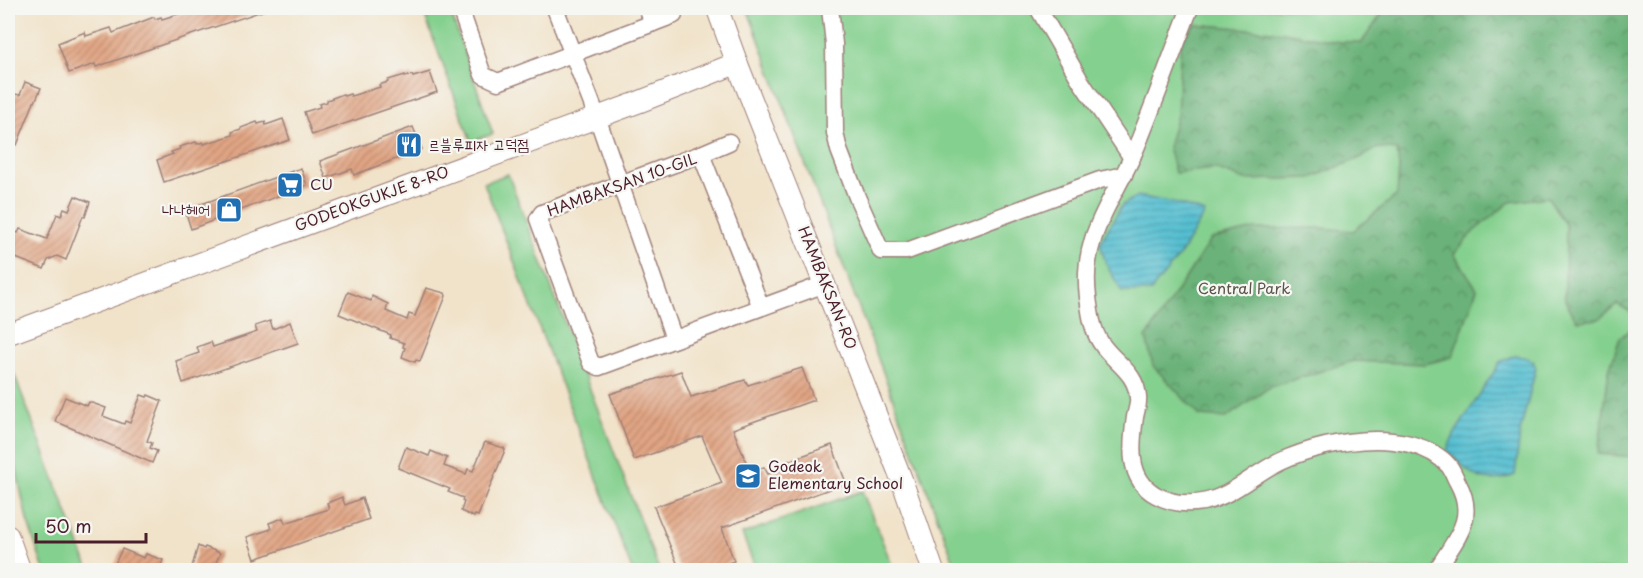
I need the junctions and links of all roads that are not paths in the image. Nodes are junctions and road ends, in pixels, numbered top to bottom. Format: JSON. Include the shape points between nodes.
{"nodes":[{"id":1,"x":460,"y":8,"type":"edge"},
{"id":2,"x":555,"y":8,"type":"edge"},
{"id":3,"x":717,"y":8,"type":"edge"},
{"id":4,"x":830,"y":8,"type":"edge"},
{"id":5,"x":1038,"y":8,"type":"edge"},
{"id":6,"x":1190,"y":8,"type":"edge"},
{"id":7,"x":650,"y":15,"type":"edge"},
{"id":8,"x":674,"y":15,"type":"dead end"},
{"id":9,"x":572,"y":54,"type":"junction"},
{"id":10,"x":737,"y":63,"type":"junction"},
{"id":11,"x":597,"y":117,"type":"junction"},
{"id":12,"x":729,"y":142,"type":"dead end"},
{"id":13,"x":701,"y":154,"type":"junction"},
{"id":14,"x":1132,"y":158,"type":"junction"},
{"id":15,"x":1124,"y":175,"type":"junction"},
{"id":16,"x":621,"y":184,"type":"junction"},
{"id":17,"x":825,"y":284,"type":"junction"},
{"id":18,"x":761,"y":307,"type":"junction"},
{"id":19,"x":8,"y":334,"type":"edge"},
{"id":20,"x":674,"y":339,"type":"junction"},
{"id":21,"x":8,"y":536,"type":"edge"},
{"id":22,"x":20,"y":570,"type":"edge"},
{"id":23,"x":933,"y":570,"type":"edge"},
{"id":24,"x":1437,"y":570,"type":"edge"}],
"edges":[{"from":1,"to":9,"type":"street","via":[[483,75],[498,82]]},
{"from":2,"to":9,"type":"street"},
{"from":3,"to":10,"type":"street","name":"HAMBAKSAN-RO"},
{"from":4,"to":15,"type":"street","via":[[835,134],[881,251],[907,251],[1100,180]]},
{"from":5,"to":14,"type":"street"},
{"from":6,"to":14,"type":"street"},
{"from":7,"to":8,"type":"street"},
{"from":7,"to":9,"type":"street"},
{"from":9,"to":11,"type":"street"},
{"from":10,"to":11,"type":"street","name":"GODEOKGUKJE 8-RO"},
{"from":10,"to":17,"type":"street","name":"HAMBAKSAN-RO"},
{"from":11,"to":16,"type":"street"},
{"from":11,"to":19,"type":"street","name":"GODEOKGUKJE 8-RO"},
{"from":12,"to":13,"type":"street"},
{"from":13,"to":16,"type":"street","name":"HAMBAKSAN 10-GIL"},
{"from":13,"to":18,"type":"street","name":"HAMBAKSAN 10-GIL"},
{"from":14,"to":15,"type":"street"},
{"from":15,"to":24,"type":"street","via":[[1093,235],[1087,258],[1087,294],[1091,320],[1101,344],[1125,368],[1139,399],[1132,455],[1136,477],[1154,494],[1176,503],[1203,502],[1235,490],[1272,465],[1310,451],[1383,440],[1414,445],[1432,452],[1450,468],[1463,492],[1467,511],[1461,533]]},
{"from":16,"to":20,"type":"street"},
{"from":16,"to":20,"type":"street","name":"HAMBAKSAN 10-GIL","via":[[542,213],[538,219],[591,363],[598,367]]},
{"from":17,"to":18,"type":"street","name":"HAMBAKSAN 10-GIL"},
{"from":17,"to":23,"type":"street","name":"HAMBAKSAN-RO"},
{"from":18,"to":20,"type":"street","name":"HAMBAKSAN 10-GIL"},
{"from":21,"to":22,"type":"street"}]}
